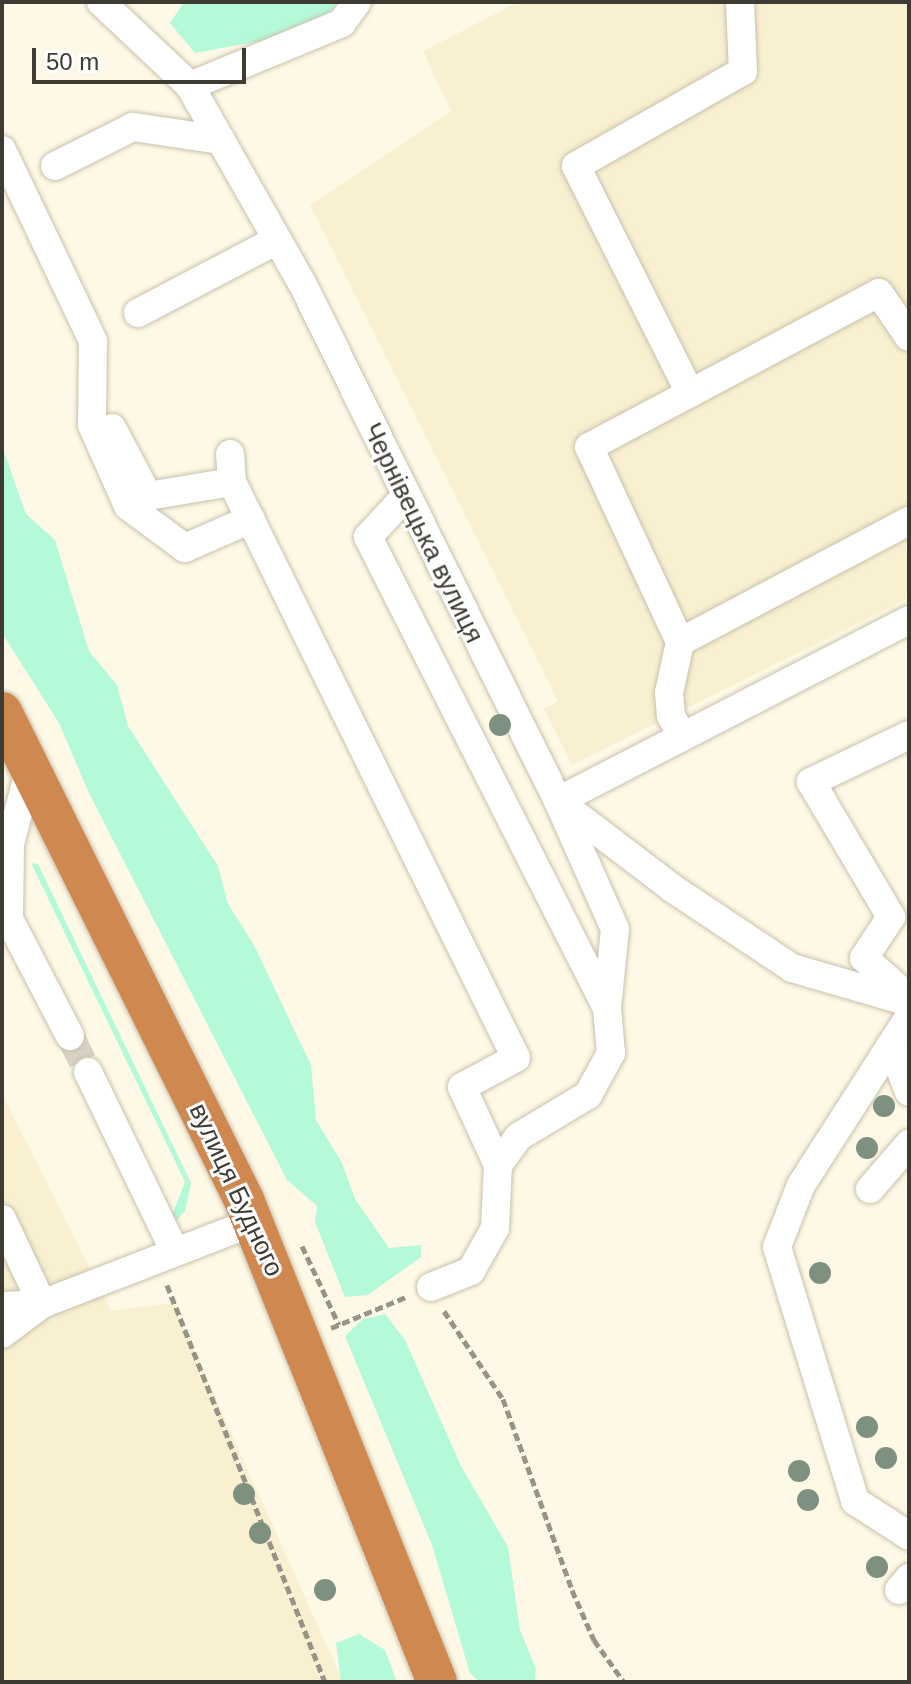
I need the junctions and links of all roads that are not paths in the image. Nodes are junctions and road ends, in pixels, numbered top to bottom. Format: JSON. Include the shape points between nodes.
{"nodes":[{"id":1,"x":101,"y":2,"type":"edge"},
{"id":2,"x":357,"y":2,"type":"edge"},
{"id":3,"x":740,"y":2,"type":"edge"},
{"id":4,"x":190,"y":86,"type":"junction"},
{"id":5,"x":221,"y":140,"type":"junction"},
{"id":6,"x":2,"y":150,"type":"edge"},
{"id":7,"x":55,"y":166,"type":"dead end"},
{"id":8,"x":277,"y":240,"type":"junction"},
{"id":9,"x":138,"y":313,"type":"dead end"},
{"id":10,"x":909,"y":337,"type":"edge"},
{"id":11,"x":690,"y":393,"type":"junction"},
{"id":12,"x":92,"y":402,"type":"junction"},
{"id":13,"x":404,"y":498,"type":"junction"},
{"id":14,"x":251,"y":519,"type":"junction"},
{"id":15,"x":909,"y":521,"type":"edge"},
{"id":16,"x":909,"y":620,"type":"edge"},
{"id":17,"x":680,"y":642,"type":"junction"},
{"id":18,"x":2,"y":712,"type":"edge"},
{"id":19,"x":681,"y":734,"type":"junction"},
{"id":20,"x":909,"y":735,"type":"edge"},
{"id":21,"x":31,"y":764,"type":"junction"},
{"id":22,"x":558,"y":801,"type":"junction"},
{"id":23,"x":909,"y":1000,"type":"edge"},
{"id":24,"x":607,"y":1008,"type":"junction"},
{"id":25,"x":909,"y":1017,"type":"edge"},
{"id":26,"x":70,"y":1036,"type":"tunnel mouth"},
{"id":27,"x":891,"y":1045,"type":"junction"},
{"id":28,"x":88,"y":1072,"type":"tunnel mouth"},
{"id":29,"x":909,"y":1092,"type":"edge"},
{"id":30,"x":909,"y":1144,"type":"edge"},
{"id":31,"x":498,"y":1165,"type":"junction"},
{"id":32,"x":870,"y":1189,"type":"dead end"},
{"id":33,"x":2,"y":1219,"type":"edge"},
{"id":34,"x":253,"y":1222,"type":"junction"},
{"id":35,"x":165,"y":1254,"type":"junction"},
{"id":36,"x":431,"y":1287,"type":"road end"},
{"id":37,"x":42,"y":1304,"type":"junction"},
{"id":38,"x":2,"y":1306,"type":"edge"},
{"id":39,"x":2,"y":1334,"type":"edge"},
{"id":40,"x":909,"y":1536,"type":"edge"},
{"id":41,"x":437,"y":1682,"type":"edge"}],
"edges":[{"from":1,"to":4,"type":"street","name":"Чернівецька вулиця"},
{"from":2,"to":4,"type":"street","via":[[342,23]]},
{"from":3,"to":11,"type":"street","via":[[743,71],[576,166]]},
{"from":4,"to":5,"type":"street","name":"Чернівецька вулиця"},
{"from":5,"to":7,"type":"street","via":[[133,127]]},
{"from":5,"to":8,"type":"street","name":"Чернівецька вулиця"},
{"from":6,"to":12,"type":"street","via":[[93,341]]},
{"from":8,"to":9,"type":"street"},
{"from":8,"to":13,"type":"street","name":"Чернівецька вулиця"},
{"from":10,"to":11,"type":"street","via":[[879,293]]},
{"from":11,"to":17,"type":"street","via":[[589,447]]},
{"from":12,"to":14,"type":"street","via":[[148,496],[231,468]]},
{"from":12,"to":14,"type":"street","via":[[92,425],[128,506],[185,548]]},
{"from":13,"to":22,"type":"street","name":"Чернівецька вулиця"},
{"from":13,"to":24,"type":"street","via":[[368,537]]},
{"from":14,"to":31,"type":"street","via":[[516,1058],[462,1087]]},
{"from":15,"to":17,"type":"street"},
{"from":16,"to":19,"type":"street"},
{"from":17,"to":19,"type":"street","via":[[669,693],[671,716]]},
{"from":18,"to":21,"type":"highway","name":"вулиця Будного"},
{"from":19,"to":22,"type":"street"},
{"from":20,"to":23,"type":"street","via":[[811,782],[891,917],[864,958]]},
{"from":21,"to":26,"type":"street","via":[[10,844],[9,919]]},
{"from":21,"to":34,"type":"highway","name":"вулиця Будного"},
{"from":22,"to":23,"type":"street","via":[[672,888],[792,968]]},
{"from":22,"to":24,"type":"street","name":"Чернівецька вулиця","via":[[615,929]]},
{"from":24,"to":31,"type":"street","via":[[611,1053],[588,1095],[518,1137]]},
{"from":25,"to":27,"type":"street"},
{"from":27,"to":29,"type":"street"},
{"from":27,"to":40,"type":"street","via":[[801,1185],[777,1247],[855,1501]]},
{"from":28,"to":35,"type":"street"},
{"from":30,"to":32,"type":"street"},
{"from":31,"to":36,"type":"street","via":[[495,1228],[471,1271]]},
{"from":33,"to":37,"type":"street"},
{"from":34,"to":35,"type":"street"},
{"from":34,"to":41,"type":"highway","name":"вулиця Будного","via":[[321,1332]]},
{"from":35,"to":37,"type":"street"},
{"from":37,"to":38,"type":"street"},
{"from":37,"to":39,"type":"street"}]}
